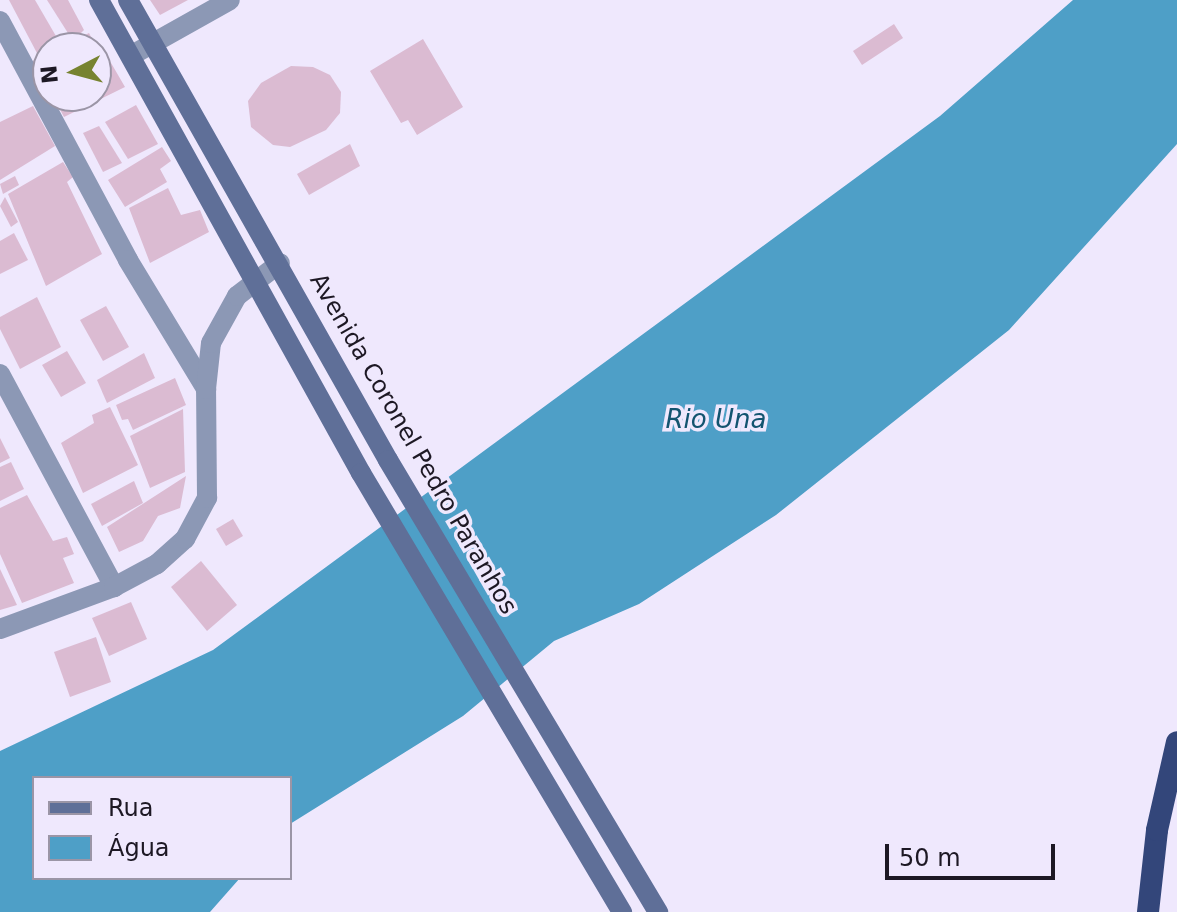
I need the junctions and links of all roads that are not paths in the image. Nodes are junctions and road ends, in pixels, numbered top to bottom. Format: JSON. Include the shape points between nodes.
{"nodes":[{"id":1,"x":99,"y":0,"type":"edge"},
{"id":2,"x":128,"y":0,"type":"edge"},
{"id":3,"x":230,"y":0,"type":"edge"},
{"id":4,"x":0,"y":21,"type":"edge"},
{"id":5,"x":153,"y":43,"type":"junction"},
{"id":6,"x":132,"y":55,"type":"junction"},
{"id":7,"x":280,"y":263,"type":"junction"},
{"id":8,"x":255,"y":278,"type":"junction"},
{"id":9,"x":0,"y":374,"type":"edge"},
{"id":10,"x":206,"y":389,"type":"junction"},
{"id":11,"x":114,"y":587,"type":"junction"},
{"id":12,"x":0,"y":629,"type":"edge"},
{"id":13,"x":1177,"y":742,"type":"edge"},
{"id":14,"x":622,"y":912,"type":"edge"},
{"id":15,"x":658,"y":912,"type":"edge"},
{"id":16,"x":1148,"y":912,"type":"edge"}],
"edges":[{"from":1,"to":6,"type":"main road"},
{"from":2,"to":5,"type":"main road","name":"Avenida Coronel Pedro Paranhos"},
{"from":3,"to":5,"type":"street"},
{"from":4,"to":10,"type":"street","via":[[128,260]]},
{"from":5,"to":6,"type":"street"},
{"from":5,"to":7,"type":"main road","name":"Avenida Coronel Pedro Paranhos"},
{"from":6,"to":8,"type":"main road"},
{"from":7,"to":8,"type":"street"},
{"from":7,"to":15,"type":"main road","name":"Avenida Coronel Pedro Paranhos","via":[[388,460]]},
{"from":8,"to":10,"type":"street","via":[[223,313],[211,343]]},
{"from":8,"to":14,"type":"main road","via":[[361,473]]},
{"from":9,"to":11,"type":"street"},
{"from":10,"to":11,"type":"street","via":[[207,498],[196,523],[157,564]]},
{"from":11,"to":12,"type":"street"},
{"from":13,"to":16,"type":"highway","via":[[1157,830]]}]}
